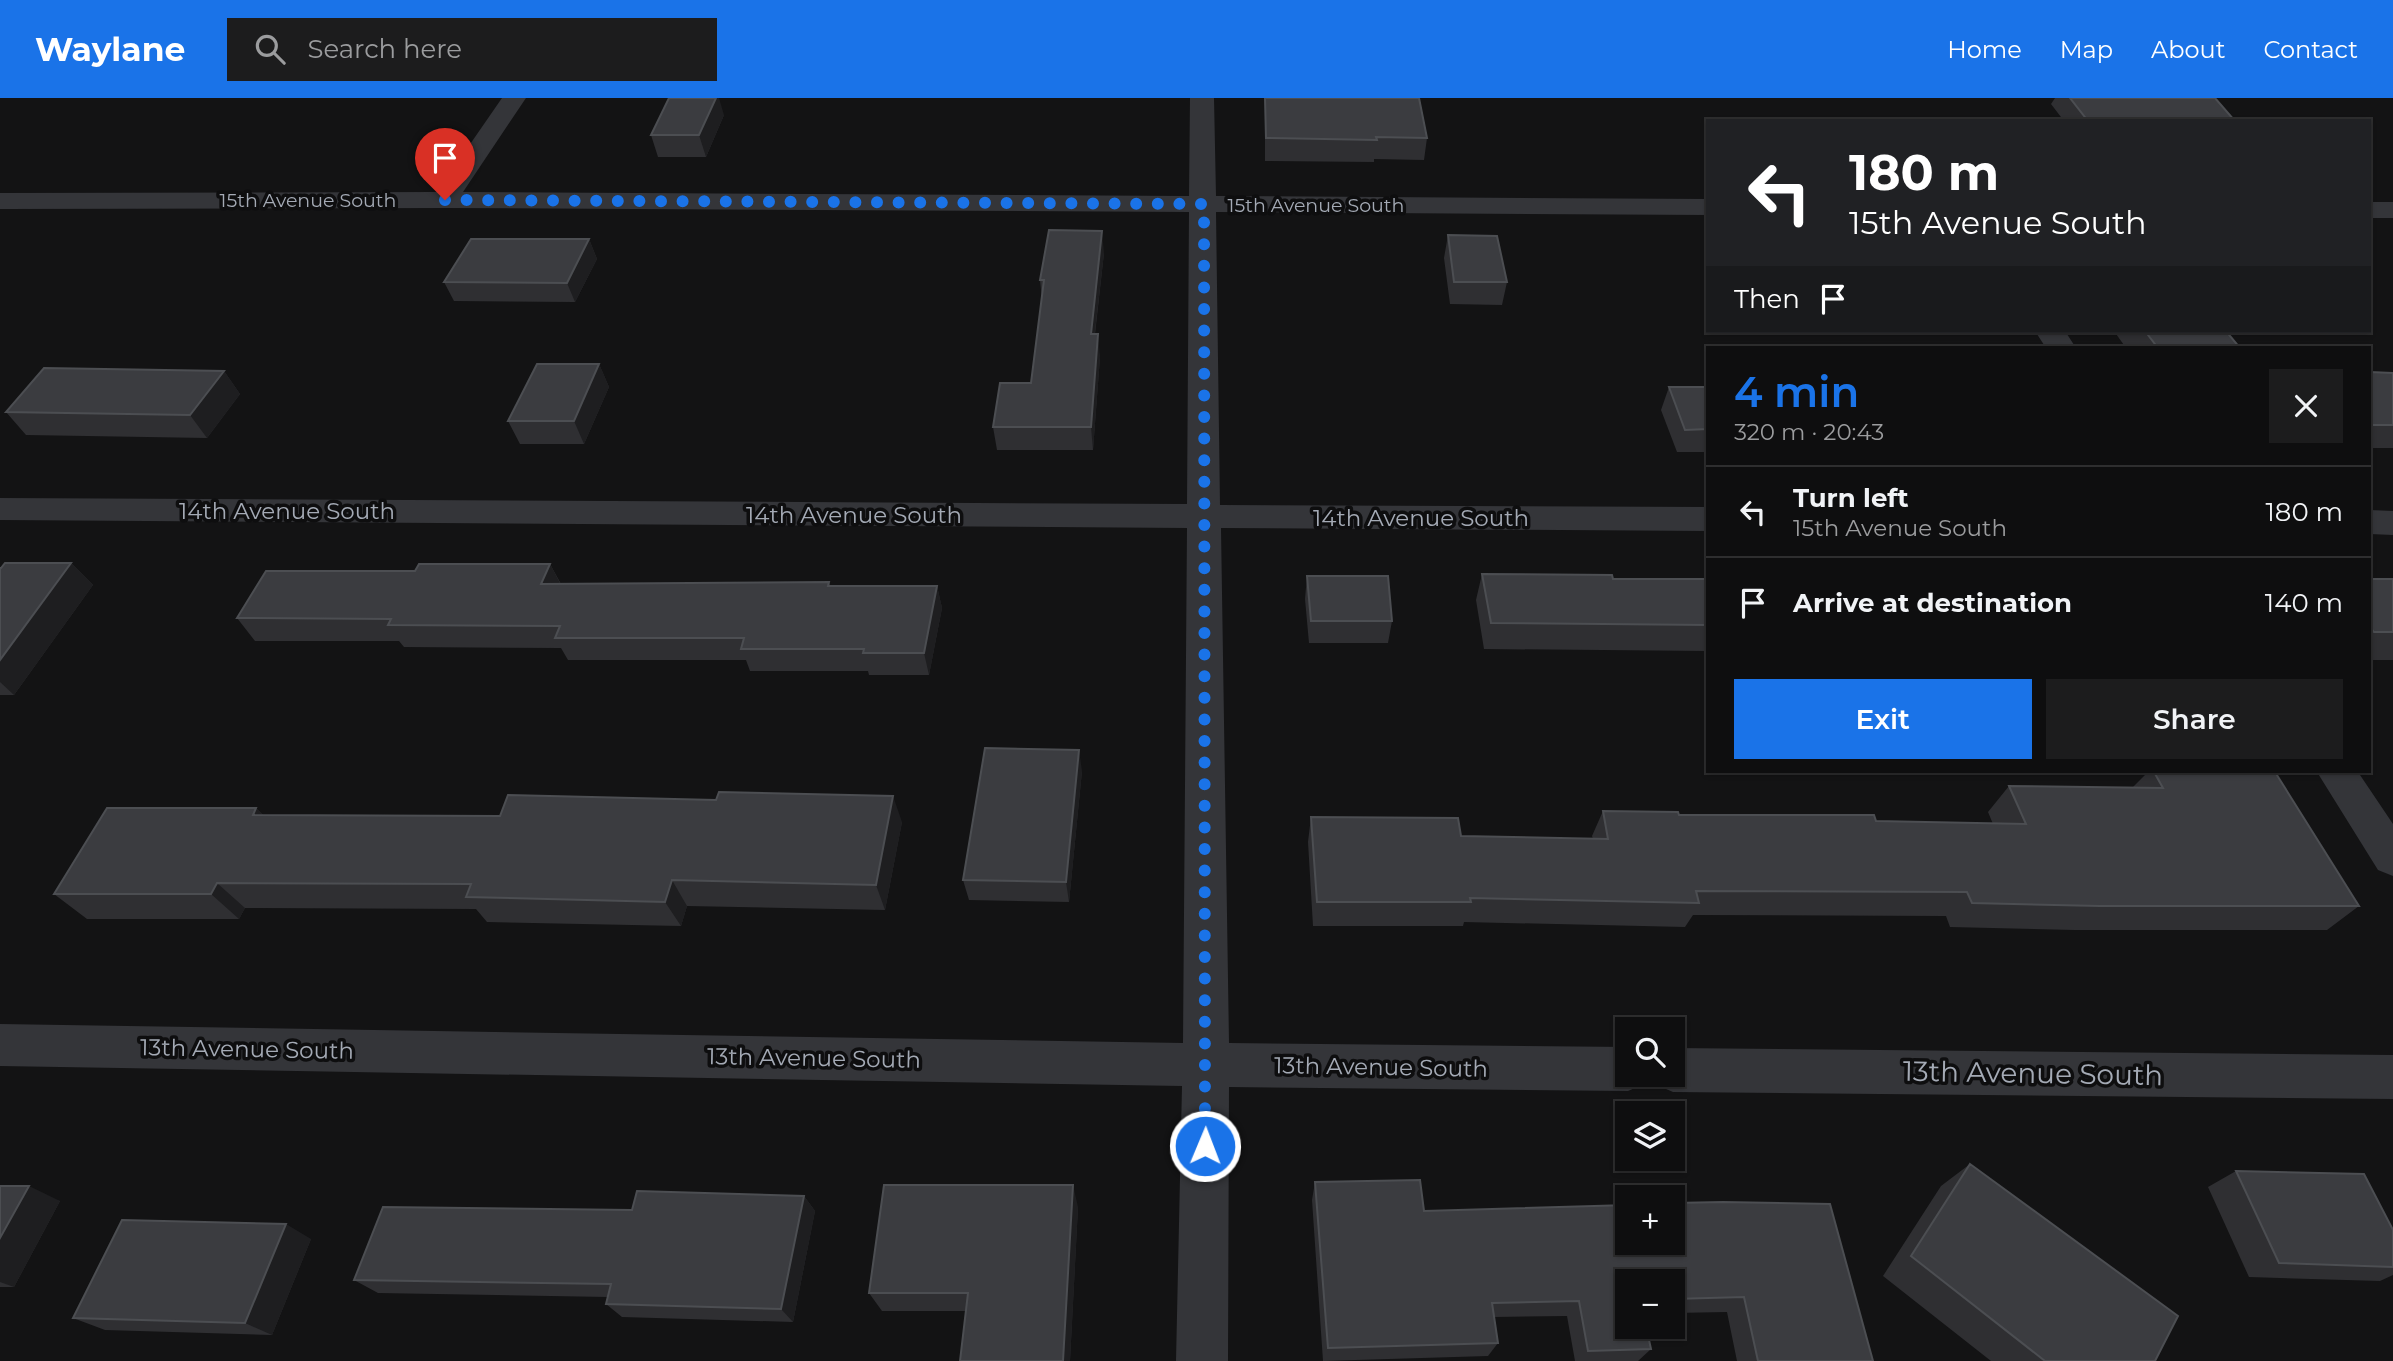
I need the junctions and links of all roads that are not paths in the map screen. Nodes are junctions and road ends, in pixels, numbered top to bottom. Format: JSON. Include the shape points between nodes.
{"nodes":[{"id":1,"x":514,"y":98,"type":"edge"},
{"id":2,"x":1202,"y":98,"type":"edge"},
{"id":3,"x":445,"y":200,"type":"junction"},
{"id":4,"x":0,"y":201,"type":"edge"},
{"id":5,"x":1204,"y":204,"type":"junction"},
{"id":6,"x":1706,"y":207,"type":"edge"},
{"id":7,"x":2371,"y":210,"type":"edge"},
{"id":8,"x":2393,"y":210,"type":"edge"},
{"id":9,"x":0,"y":509,"type":"edge"},
{"id":10,"x":1203,"y":517,"type":"junction"},
{"id":11,"x":1706,"y":519,"type":"edge"},
{"id":12,"x":2371,"y":523,"type":"edge"},
{"id":13,"x":2393,"y":523,"type":"edge"},
{"id":14,"x":2338,"y":773,"type":"edge"},
{"id":15,"x":2393,"y":858,"type":"edge"},
{"id":16,"x":0,"y":1045,"type":"edge"},
{"id":17,"x":1206,"y":1065,"type":"junction"},
{"id":18,"x":1615,"y":1069,"type":"edge"},
{"id":19,"x":1685,"y":1070,"type":"edge"},
{"id":20,"x":2393,"y":1077,"type":"edge"},
{"id":21,"x":1202,"y":1361,"type":"edge"}],
"edges":[{"from":1,"to":3,"type":"street"},
{"from":2,"to":5,"type":"street"},
{"from":3,"to":4,"type":"street","name":"15th Avenue South"},
{"from":3,"to":5,"type":"street","name":"15th Avenue South"},
{"from":5,"to":6,"type":"street","name":"15th Avenue South"},
{"from":5,"to":10,"type":"street"},
{"from":7,"to":8,"type":"street"},
{"from":9,"to":10,"type":"street","name":"14th Avenue South"},
{"from":10,"to":11,"type":"street","name":"14th Avenue South"},
{"from":10,"to":17,"type":"street"},
{"from":12,"to":13,"type":"street"},
{"from":14,"to":15,"type":"street"},
{"from":16,"to":17,"type":"street","name":"13th Avenue South"},
{"from":17,"to":18,"type":"street","name":"13th Avenue South"},
{"from":17,"to":21,"type":"street"},
{"from":19,"to":20,"type":"street","name":"13th Avenue South"}]}
